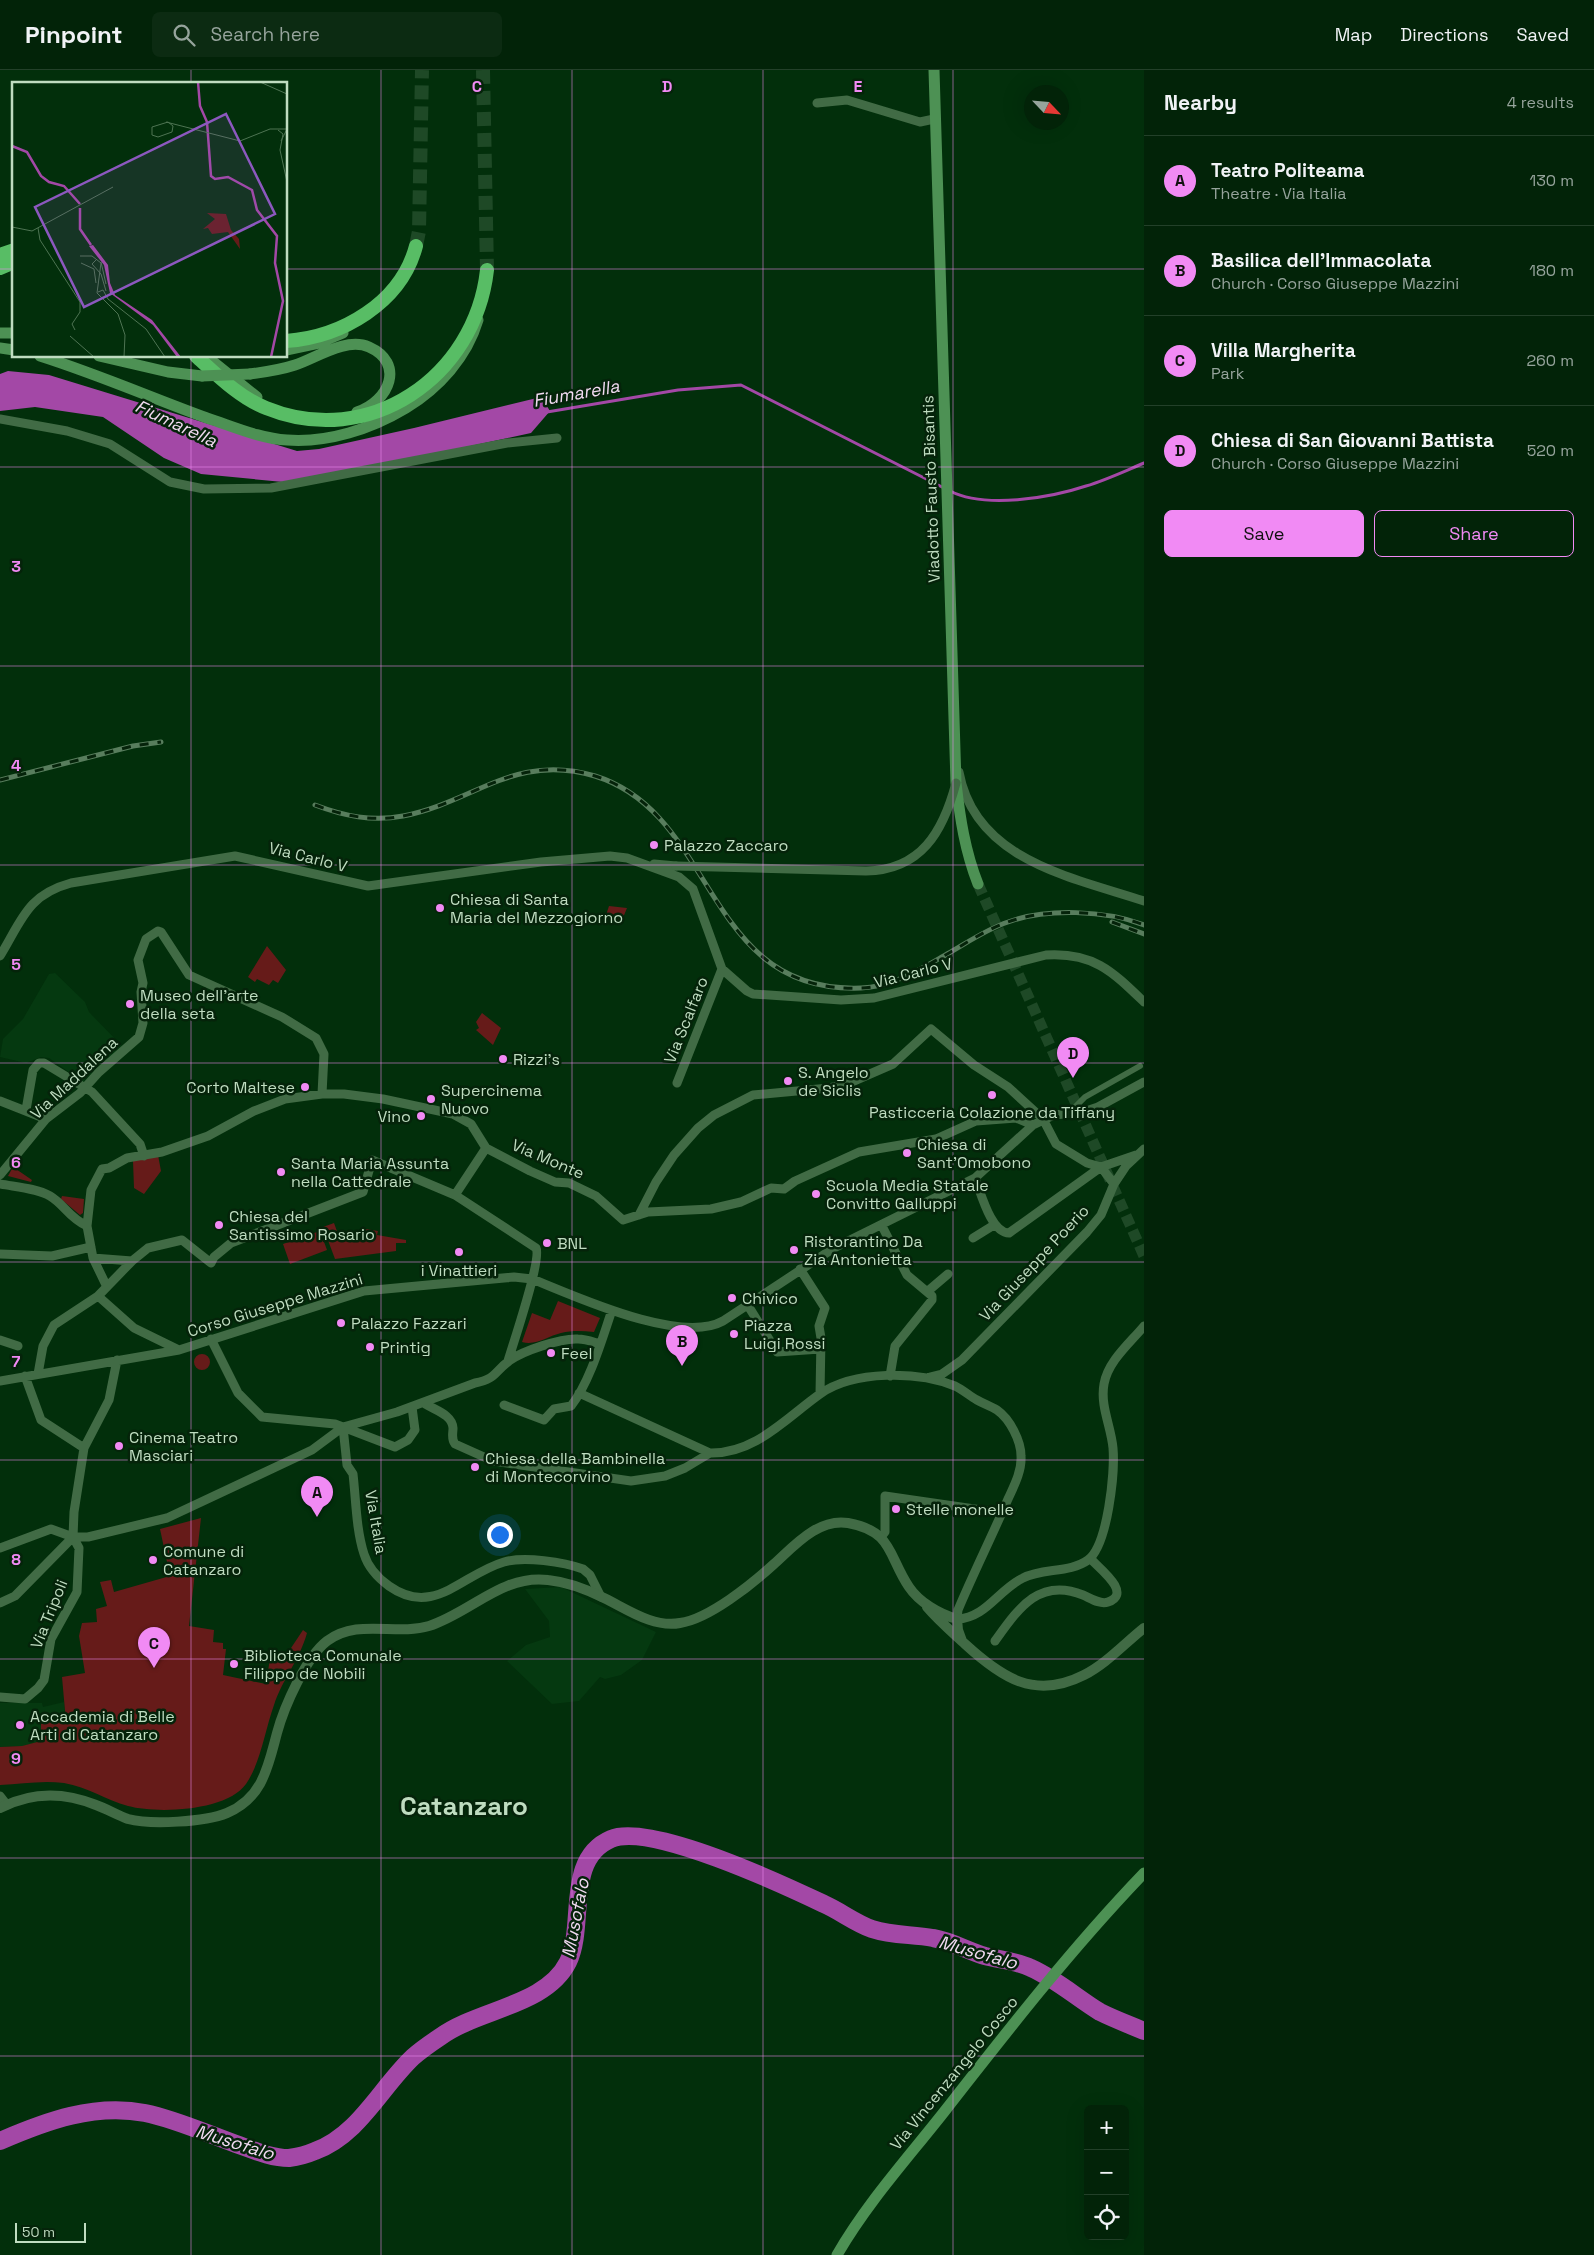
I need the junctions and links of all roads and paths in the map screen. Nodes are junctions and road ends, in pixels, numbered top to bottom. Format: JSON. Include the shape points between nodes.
{"nodes":[{"id":1,"x":934,"y":70,"type":"edge"},
{"id":2,"x":817,"y":103,"type":"dead end"},
{"id":3,"x":934,"y":119,"type":"junction"},
{"id":4,"x":414,"y":251,"type":"joint"},
{"id":5,"x":487,"y":270,"type":"tunnel mouth"},
{"id":6,"x":482,"y":303,"type":"junction"},
{"id":7,"x":288,"y":341,"type":"edge"},
{"id":8,"x":288,"y":350,"type":"edge"},
{"id":9,"x":45,"y":358,"type":"edge"},
{"id":10,"x":108,"y":358,"type":"edge"},
{"id":11,"x":198,"y":358,"type":"edge"},
{"id":12,"x":208,"y":358,"type":"edge"},
{"id":13,"x":230,"y":375,"type":"edge"},
{"id":14,"x":230,"y":375,"type":"edge"},
{"id":15,"x":230,"y":375,"type":"edge"},
{"id":16,"x":230,"y":375,"type":"edge"},
{"id":17,"x":0,"y":419,"type":"edge"},
{"id":18,"x":557,"y":438,"type":"dead end"},
{"id":19,"x":956,"y":753,"type":"junction"},
{"id":20,"x":956,"y":783,"type":"junction"},
{"id":21,"x":644,"y":863,"type":"junction"},
{"id":22,"x":978,"y":884,"type":"tunnel mouth"},
{"id":23,"x":1144,"y":901,"type":"edge"},
{"id":24,"x":4,"y":941,"type":"edge"},
{"id":25,"x":0,"y":956,"type":"edge"},
{"id":26,"x":722,"y":969,"type":"junction"},
{"id":27,"x":1144,"y":1002,"type":"edge"},
{"id":28,"x":1140,"y":1066,"type":"dead end"},
{"id":29,"x":677,"y":1082,"type":"dead end"},
{"id":30,"x":1144,"y":1082,"type":"edge"},
{"id":31,"x":86,"y":1088,"type":"junction"},
{"id":32,"x":322,"y":1094,"type":"junction"},
{"id":33,"x":0,"y":1101,"type":"edge"},
{"id":34,"x":26,"y":1110,"type":"junction"},
{"id":35,"x":1069,"y":1113,"type":"junction"},
{"id":36,"x":46,"y":1119,"type":"junction"},
{"id":37,"x":1043,"y":1119,"type":"junction"},
{"id":38,"x":1033,"y":1125,"type":"junction"},
{"id":39,"x":486,"y":1148,"type":"junction"},
{"id":40,"x":1142,"y":1151,"type":"edge"},
{"id":41,"x":144,"y":1156,"type":"junction"},
{"id":42,"x":1101,"y":1167,"type":"junction"},
{"id":43,"x":0,"y":1175,"type":"edge"},
{"id":44,"x":975,"y":1178,"type":"junction"},
{"id":45,"x":0,"y":1184,"type":"edge"},
{"id":46,"x":1114,"y":1184,"type":"junction"},
{"id":47,"x":456,"y":1195,"type":"junction"},
{"id":48,"x":639,"y":1215,"type":"junction"},
{"id":49,"x":994,"y":1225,"type":"junction"},
{"id":50,"x":88,"y":1226,"type":"junction"},
{"id":51,"x":882,"y":1226,"type":"junction"},
{"id":52,"x":974,"y":1238,"type":"dead end"},
{"id":53,"x":91,"y":1247,"type":"junction"},
{"id":54,"x":0,"y":1254,"type":"edge"},
{"id":55,"x":94,"y":1258,"type":"junction"},
{"id":56,"x":132,"y":1261,"type":"junction"},
{"id":57,"x":800,"y":1269,"type":"junction"},
{"id":58,"x":948,"y":1274,"type":"dead end"},
{"id":59,"x":532,"y":1279,"type":"junction"},
{"id":60,"x":106,"y":1287,"type":"junction"},
{"id":61,"x":928,"y":1291,"type":"junction"},
{"id":62,"x":98,"y":1296,"type":"junction"},
{"id":63,"x":747,"y":1304,"type":"junction"},
{"id":64,"x":612,"y":1310,"type":"junction"},
{"id":65,"x":1144,"y":1326,"type":"edge"},
{"id":66,"x":211,"y":1339,"type":"junction"},
{"id":67,"x":0,"y":1340,"type":"edge"},
{"id":68,"x":600,"y":1344,"type":"junction"},
{"id":69,"x":18,"y":1346,"type":"dead end"},
{"id":70,"x":820,"y":1349,"type":"junction"},
{"id":71,"x":179,"y":1350,"type":"junction"},
{"id":72,"x":117,"y":1360,"type":"junction"},
{"id":73,"x":508,"y":1362,"type":"junction"},
{"id":74,"x":38,"y":1374,"type":"junction"},
{"id":75,"x":25,"y":1376,"type":"junction"},
{"id":76,"x":890,"y":1376,"type":"junction"},
{"id":77,"x":927,"y":1377,"type":"junction"},
{"id":78,"x":0,"y":1380,"type":"edge"},
{"id":79,"x":579,"y":1393,"type":"junction"},
{"id":80,"x":820,"y":1394,"type":"junction"},
{"id":81,"x":424,"y":1403,"type":"junction"},
{"id":82,"x":504,"y":1406,"type":"dead end"},
{"id":83,"x":412,"y":1407,"type":"junction"},
{"id":84,"x":362,"y":1422,"type":"junction"},
{"id":85,"x":343,"y":1427,"type":"junction"},
{"id":86,"x":360,"y":1433,"type":"junction"},
{"id":87,"x":84,"y":1448,"type":"junction"},
{"id":88,"x":710,"y":1453,"type":"junction"},
{"id":89,"x":1002,"y":1513,"type":"junction"},
{"id":90,"x":73,"y":1537,"type":"junction"},
{"id":91,"x":881,"y":1537,"type":"junction"},
{"id":92,"x":0,"y":1548,"type":"edge"},
{"id":93,"x":1090,"y":1558,"type":"junction"},
{"id":94,"x":601,"y":1596,"type":"junction"},
{"id":95,"x":920,"y":1600,"type":"junction"},
{"id":96,"x":0,"y":1603,"type":"edge"},
{"id":97,"x":957,"y":1618,"type":"junction"},
{"id":98,"x":1144,"y":1628,"type":"edge"},
{"id":99,"x":962,"y":1641,"type":"junction"},
{"id":100,"x":995,"y":1642,"type":"dead end"},
{"id":101,"x":0,"y":1697,"type":"edge"},
{"id":102,"x":2,"y":1803,"type":"edge"},
{"id":103,"x":1144,"y":1873,"type":"edge"},
{"id":104,"x":837,"y":2255,"type":"edge"}],
"edges":[{"from":1,"to":3,"type":"main road","name":"Viadotto Fausto Bisantis"},
{"from":2,"to":3,"type":"street","via":[[847,100],[920,122]]},
{"from":3,"to":19,"type":"main road","name":"Viadotto Fausto Bisantis"},
{"from":4,"to":7,"type":"highway","via":[[400,281],[370,310],[349,324],[322,335]]},
{"from":4,"to":8,"type":"main road","via":[[395,293],[376,312],[333,338]]},
{"from":5,"to":6,"type":"highway"},
{"from":6,"to":9,"type":"main road","via":[[466,350],[421,399],[367,428],[327,438],[286,440],[232,426]]},
{"from":6,"to":11,"type":"highway","via":[[459,351],[438,374],[398,402],[355,419],[317,421],[265,408],[243,396]]},
{"from":10,"to":16,"type":"main road","bridge":true,"via":[[168,372]]},
{"from":12,"to":13,"type":"main road","bridge":true},
{"from":14,"to":15,"type":"main road","bridge":true,"via":[[256,396],[292,410],[316,414],[348,414],[373,405],[385,393],[390,376],[377,353],[354,344],[296,365]]},
{"from":17,"to":18,"type":"street","via":[[67,431],[110,444],[170,482],[204,489],[271,488],[507,443]]},
{"from":19,"to":20,"type":"main road","name":"Viadotto Fausto Bisantis"},
{"from":19,"to":23,"type":"street","via":[[966,798],[973,812],[1003,846],[1051,869]]},
{"from":20,"to":21,"type":"street","bridge":true,"via":[[948,812],[935,836],[908,861],[888,869],[866,871]]},
{"from":20,"to":22,"type":"main road","name":"Viadotto Fausto Bisantis","via":[[962,834]]},
{"from":21,"to":24,"type":"street","name":"Via Carlo V","via":[[610,856],[541,862],[368,886],[248,857],[220,857],[78,882],[52,890],[35,900]]},
{"from":21,"to":26,"type":"street","name":"Via Carlo V","via":[[679,877],[694,889]]},
{"from":24,"to":25,"type":"street","name":"Via Carlo V"},
{"from":26,"to":27,"type":"street","name":"Via Carlo V","via":[[747,991],[761,996],[856,1000],[890,996],[1046,955],[1065,954],[1101,965]]},
{"from":26,"to":29,"type":"street","name":"Via Scalfaro"},
{"from":28,"to":35,"type":"street","via":[[1085,1097]]},
{"from":30,"to":35,"type":"street","name":"Corso Giuseppe Mazzini","via":[[1098,1107]]},
{"from":31,"to":32,"type":"street","name":"Via Maddalena","via":[[99,1072],[137,1040],[143,1023],[143,983],[138,960],[146,939],[159,931],[189,975],[282,1017],[319,1041],[324,1054]]},
{"from":31,"to":34,"type":"street","via":[[40,1062],[33,1070]]},
{"from":31,"to":36,"type":"street","name":"Via Maddalena"},
{"from":31,"to":41,"type":"street","via":[[140,1144]]},
{"from":32,"to":39,"type":"street","name":"Via Monte","via":[[383,1099],[453,1114],[471,1124]]},
{"from":32,"to":41,"type":"street","via":[[286,1099],[208,1136]]},
{"from":33,"to":34,"type":"street"},
{"from":34,"to":36,"type":"street"},
{"from":35,"to":37,"type":"street","name":"Corso Giuseppe Mazzini"},
{"from":36,"to":43,"type":"street","name":"Via Maddalena"},
{"from":37,"to":38,"type":"street","name":"Corso Giuseppe Mazzini"},
{"from":37,"to":42,"type":"street","via":[[1056,1144]]},
{"from":37,"to":48,"type":"street","via":[[1008,1087],[974,1065],[932,1029],[893,1064],[837,1087],[753,1095],[714,1115],[674,1155]]},
{"from":38,"to":44,"type":"street","name":"Corso Giuseppe Mazzini"},
{"from":38,"to":48,"type":"street","via":[[1016,1118],[976,1120],[936,1139],[868,1149],[813,1172],[784,1189],[771,1188],[741,1202],[711,1209],[655,1211]]},
{"from":39,"to":47,"type":"street"},
{"from":39,"to":48,"type":"street","name":"Via Monte","via":[[555,1182],[569,1183],[596,1196],[618,1218],[626,1220]]},
{"from":40,"to":42,"type":"street"},
{"from":40,"to":46,"type":"street","name":"Via Giuseppe Poerio"},
{"from":41,"to":50,"type":"street","via":[[127,1158],[100,1172],[91,1190]]},
{"from":42,"to":46,"type":"street"},
{"from":42,"to":49,"type":"street","via":[[1012,1232],[1002,1232]]},
{"from":44,"to":49,"type":"street"},
{"from":44,"to":51,"type":"street","name":"Corso Giuseppe Mazzini"},
{"from":45,"to":50,"type":"street","via":[[46,1194],[74,1220]]},
{"from":46,"to":77,"type":"street","name":"Via Giuseppe Poerio","via":[[1106,1207],[1096,1222],[1017,1305],[952,1369]]},
{"from":47,"to":56,"type":"street","via":[[372,1160],[364,1192],[231,1243],[210,1263],[182,1240],[148,1248]]},
{"from":47,"to":59,"type":"street","via":[[534,1245],[538,1255]]},
{"from":49,"to":52,"type":"street"},
{"from":50,"to":53,"type":"street"},
{"from":51,"to":57,"type":"street","name":"Corso Giuseppe Mazzini","via":[[834,1248]]},
{"from":51,"to":61,"type":"street","via":[[907,1275]]},
{"from":53,"to":54,"type":"street","via":[[52,1256]]},
{"from":53,"to":55,"type":"street"},
{"from":55,"to":56,"type":"street"},
{"from":55,"to":60,"type":"street"},
{"from":56,"to":60,"type":"street"},
{"from":57,"to":63,"type":"street","name":"Corso Giuseppe Mazzini"},
{"from":57,"to":70,"type":"street","via":[[825,1308],[819,1326]]},
{"from":58,"to":61,"type":"street"},
{"from":59,"to":64,"type":"street","name":"Corso Giuseppe Mazzini"},
{"from":59,"to":66,"type":"street","name":"Corso Giuseppe Mazzini","via":[[514,1277],[364,1291]]},
{"from":59,"to":73,"type":"street"},
{"from":60,"to":62,"type":"street"},
{"from":61,"to":76,"type":"street","via":[[932,1300],[895,1346]]},
{"from":62,"to":71,"type":"street","via":[[134,1328]]},
{"from":62,"to":74,"type":"street","via":[[59,1320],[49,1330]]},
{"from":63,"to":64,"type":"street","name":"Corso Giuseppe Mazzini","via":[[717,1324],[705,1327],[648,1322]]},
{"from":63,"to":70,"type":"street","via":[[777,1352]]},
{"from":64,"to":68,"type":"street"},
{"from":65,"to":93,"type":"street","via":[[1109,1368],[1104,1385],[1113,1469],[1102,1533]]},
{"from":66,"to":71,"type":"street","name":"Corso Giuseppe Mazzini"},
{"from":66,"to":85,"type":"street","via":[[238,1392],[262,1417]]},
{"from":67,"to":69,"type":"street"},
{"from":68,"to":73,"type":"street","via":[[571,1339],[525,1352]]},
{"from":68,"to":79,"type":"street"},
{"from":70,"to":80,"type":"street"},
{"from":71,"to":72,"type":"street","name":"Corso Giuseppe Mazzini"},
{"from":72,"to":74,"type":"street","name":"Corso Giuseppe Mazzini"},
{"from":72,"to":87,"type":"street","name":"Via Tripoli","via":[[109,1400]]},
{"from":73,"to":81,"type":"street","via":[[488,1381]]},
{"from":74,"to":75,"type":"street","name":"Corso Giuseppe Mazzini"},
{"from":75,"to":78,"type":"street","name":"Corso Giuseppe Mazzini"},
{"from":75,"to":87,"type":"street","via":[[40,1420]]},
{"from":76,"to":77,"type":"street"},
{"from":76,"to":80,"type":"street","via":[[845,1381]]},
{"from":77,"to":89,"type":"street","via":[[961,1389],[999,1411],[1008,1422],[1020,1450],[1021,1464]]},
{"from":79,"to":82,"type":"street","via":[[571,1406],[554,1409],[542,1420]]},
{"from":79,"to":88,"type":"street"},
{"from":80,"to":88,"type":"street","via":[[771,1432],[745,1447],[726,1454]]},
{"from":81,"to":83,"type":"street"},
{"from":81,"to":88,"type":"street","via":[[449,1418],[455,1444],[493,1461],[639,1481],[665,1476]]},
{"from":83,"to":84,"type":"street"},
{"from":83,"to":86,"type":"street","via":[[415,1430],[400,1445],[389,1446]]},
{"from":84,"to":85,"type":"street"},
{"from":84,"to":86,"type":"street"},
{"from":85,"to":86,"type":"street"},
{"from":85,"to":90,"type":"street","via":[[312,1450],[181,1513],[88,1537]]},
{"from":85,"to":94,"type":"street","name":"Via Italia","via":[[363,1552],[371,1568],[397,1591],[411,1597],[431,1598],[488,1568],[506,1561],[524,1560],[583,1569]]},
{"from":87,"to":90,"type":"street","name":"Via Tripoli"},
{"from":89,"to":91,"type":"street","via":[[885,1496],[885,1532]]},
{"from":89,"to":97,"type":"street"},
{"from":90,"to":92,"type":"street","via":[[51,1529]]},
{"from":90,"to":96,"type":"street","via":[[15,1596]]},
{"from":90,"to":101,"type":"street","name":"Via Tripoli","via":[[79,1548],[77,1592],[51,1640],[44,1680],[25,1699]]},
{"from":91,"to":94,"type":"street","via":[[869,1529],[846,1523],[837,1522],[820,1528],[799,1540],[742,1589],[709,1611],[683,1623],[666,1624],[651,1620]]},
{"from":91,"to":95,"type":"street","via":[[891,1549],[906,1584]]},
{"from":93,"to":97,"type":"street","via":[[1082,1564],[1029,1575],[1007,1588],[978,1614]]},
{"from":93,"to":100,"type":"street","via":[[1114,1582],[1116,1593],[1112,1600],[1097,1601],[1066,1588],[1045,1591],[1017,1612]]},
{"from":94,"to":102,"type":"street","via":[[557,1581],[527,1580],[492,1593],[428,1626],[353,1629],[332,1638],[317,1650],[305,1667],[279,1726],[265,1777],[249,1799],[223,1814],[145,1822],[128,1819],[77,1798],[50,1794]]},
{"from":95,"to":97,"type":"street"},
{"from":95,"to":99,"type":"street"},
{"from":97,"to":99,"type":"street"},
{"from":98,"to":99,"type":"street","via":[[1096,1668],[1053,1686],[1035,1686],[1005,1677]]},
{"from":103,"to":104,"type":"main road","name":"Via Vincenzangelo Cosco","via":[[1060,1966],[875,2198]]}]}
